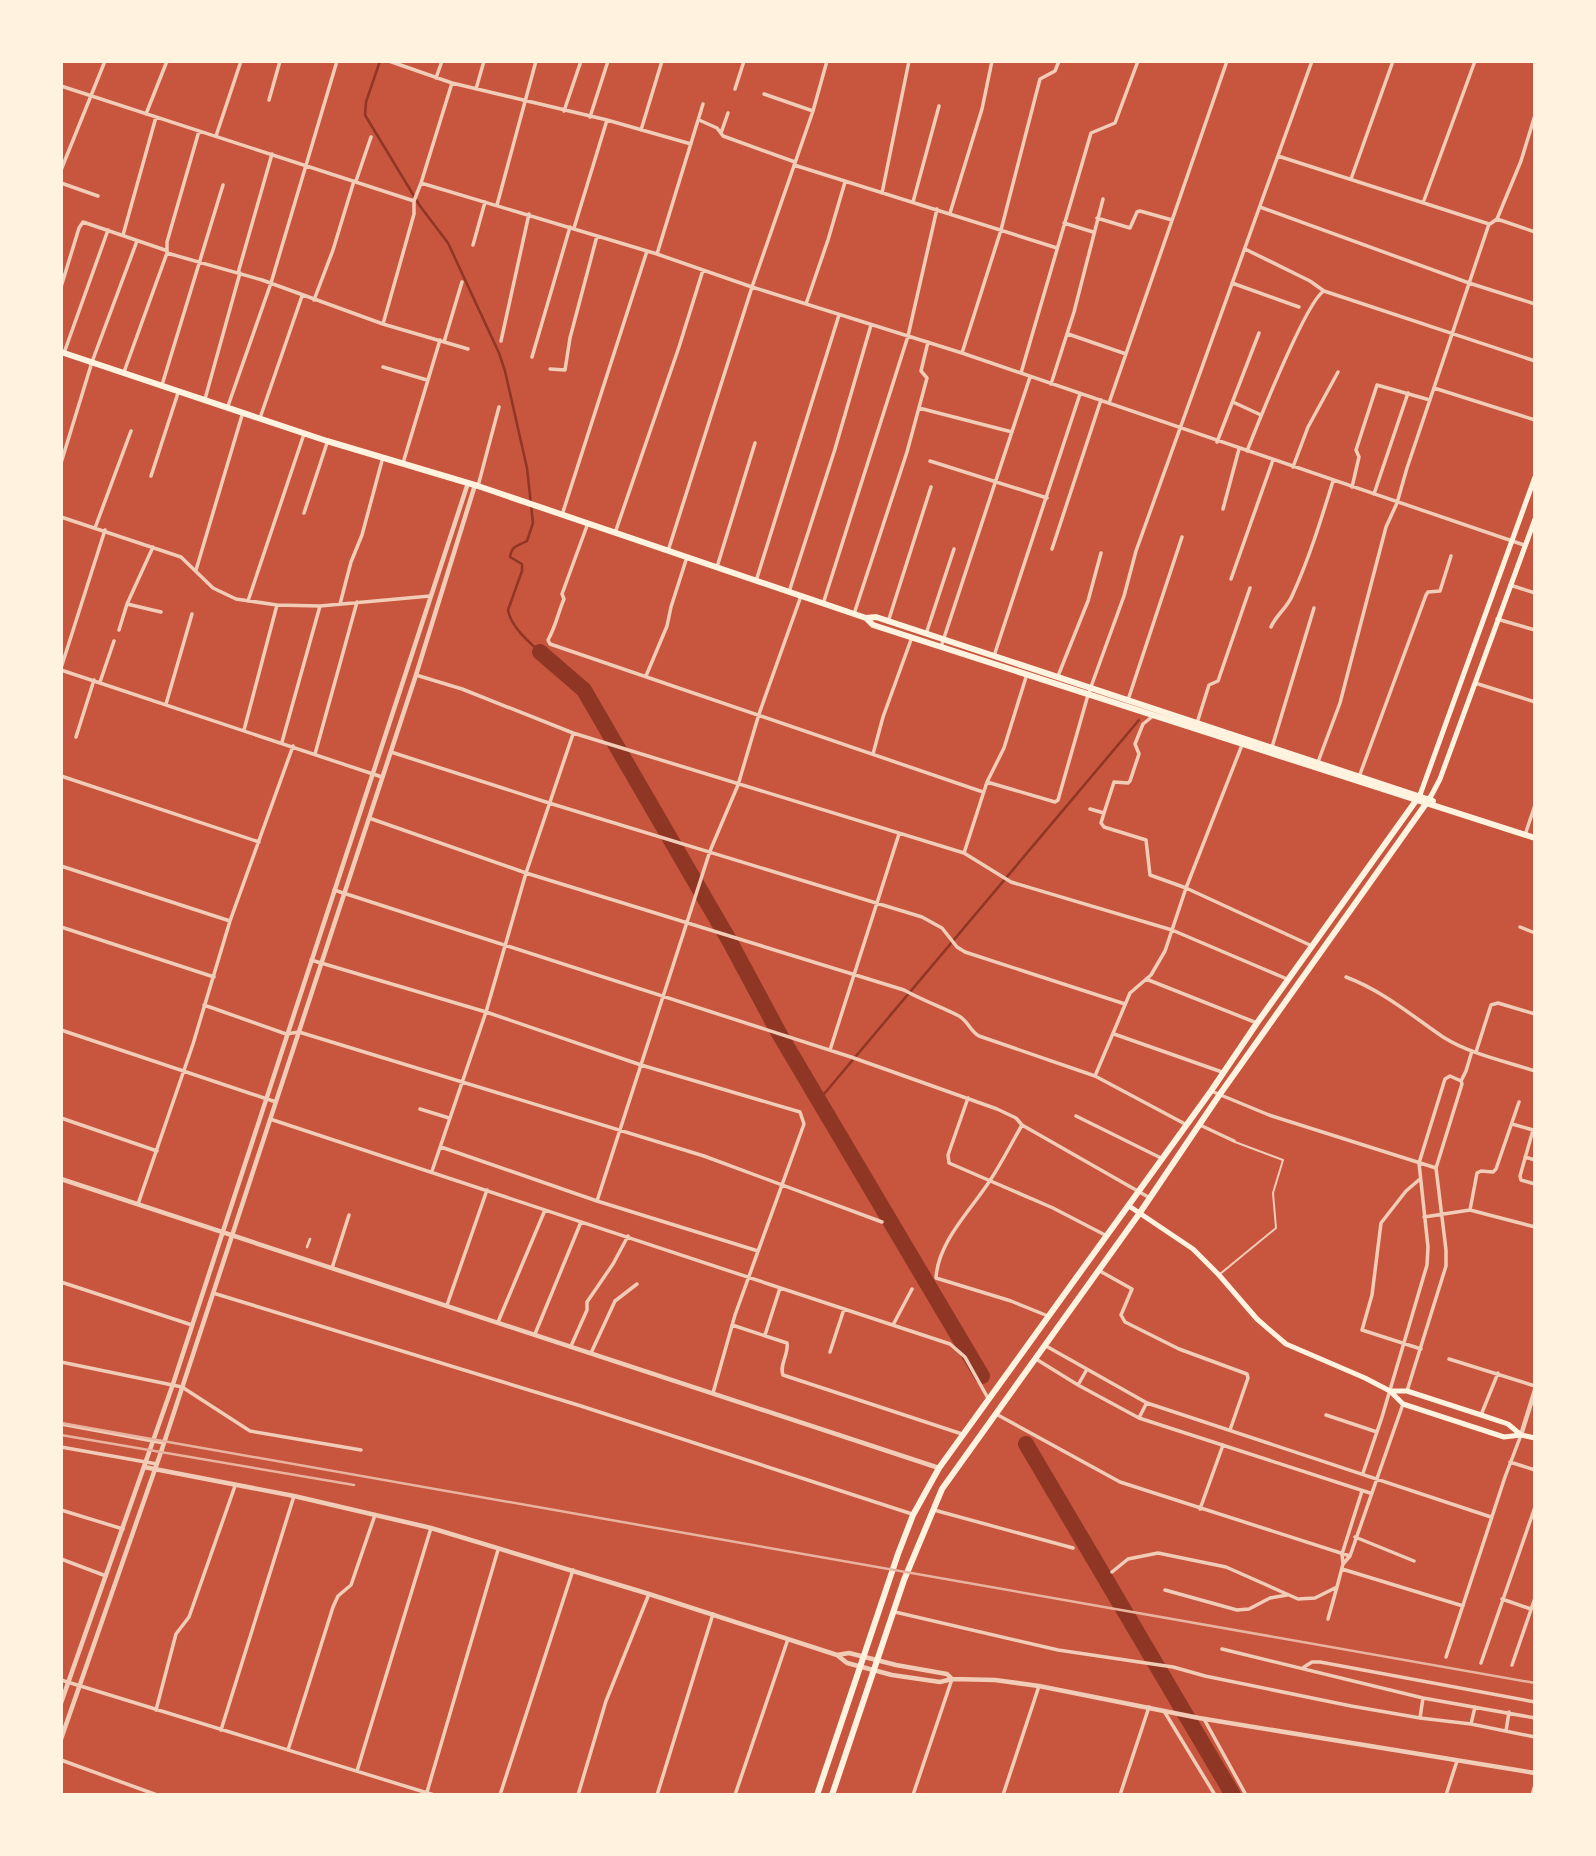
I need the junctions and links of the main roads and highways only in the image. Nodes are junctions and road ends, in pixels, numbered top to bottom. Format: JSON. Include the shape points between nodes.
{"nodes":[{"id":1,"x":63,"y":353,"type":"edge"},
{"id":2,"x":1535,"y":477,"type":"edge"},
{"id":3,"x":1535,"y":519,"type":"edge"},
{"id":4,"x":866,"y":618,"type":"junction"},
{"id":5,"x":942,"y":643,"type":"junction"},
{"id":6,"x":1089,"y":692,"type":"junction"},
{"id":7,"x":1154,"y":713,"type":"junction"},
{"id":8,"x":1243,"y":741,"type":"junction"},
{"id":9,"x":1317,"y":766,"type":"junction"},
{"id":10,"x":1418,"y":798,"type":"junction"},
{"id":11,"x":1428,"y":801,"type":"junction"},
{"id":12,"x":1535,"y":838,"type":"edge"},
{"id":13,"x":1129,"y":1206,"type":"junction"},
{"id":14,"x":1139,"y":1214,"type":"junction"},
{"id":15,"x":1390,"y":1391,"type":"junction"},
{"id":16,"x":1521,"y":1435,"type":"junction"},
{"id":17,"x":1535,"y":1438,"type":"edge"},
{"id":18,"x":817,"y":1795,"type":"edge"},
{"id":19,"x":832,"y":1795,"type":"edge"}],
"edges":[{"from":1,"to":4,"type":"main road"},
{"from":2,"to":10,"type":"main road"},
{"from":3,"to":11,"type":"main road"},
{"from":4,"to":5,"type":"main road","via":[[876,617]]},
{"from":4,"to":5,"type":"main road","via":[[873,625]]},
{"from":5,"to":6,"type":"main road"},
{"from":5,"to":6,"type":"main road","via":[[1058,677]]},
{"from":6,"to":7,"type":"main road"},
{"from":6,"to":7,"type":"main road","via":[[1128,700]]},
{"from":7,"to":8,"type":"main road"},
{"from":7,"to":8,"type":"main road"},
{"from":8,"to":9,"type":"main road"},
{"from":8,"to":9,"type":"main road","via":[[1272,747]]},
{"from":9,"to":10,"type":"main road"},
{"from":10,"to":11,"type":"main road"},
{"from":10,"to":13,"type":"main road"},
{"from":11,"to":12,"type":"main road"},
{"from":11,"to":14,"type":"main road"},
{"from":13,"to":14,"type":"main road"},
{"from":13,"to":18,"type":"main road","via":[[939,1468],[913,1515]]},
{"from":14,"to":15,"type":"main road","via":[[1186,1244],[1286,1344]]},
{"from":14,"to":19,"type":"main road","via":[[942,1489],[913,1555]]},
{"from":15,"to":16,"type":"main road","via":[[1407,1391],[1508,1424]]},
{"from":15,"to":16,"type":"main road","via":[[1403,1404],[1504,1437]]},
{"from":16,"to":17,"type":"main road"}]}
